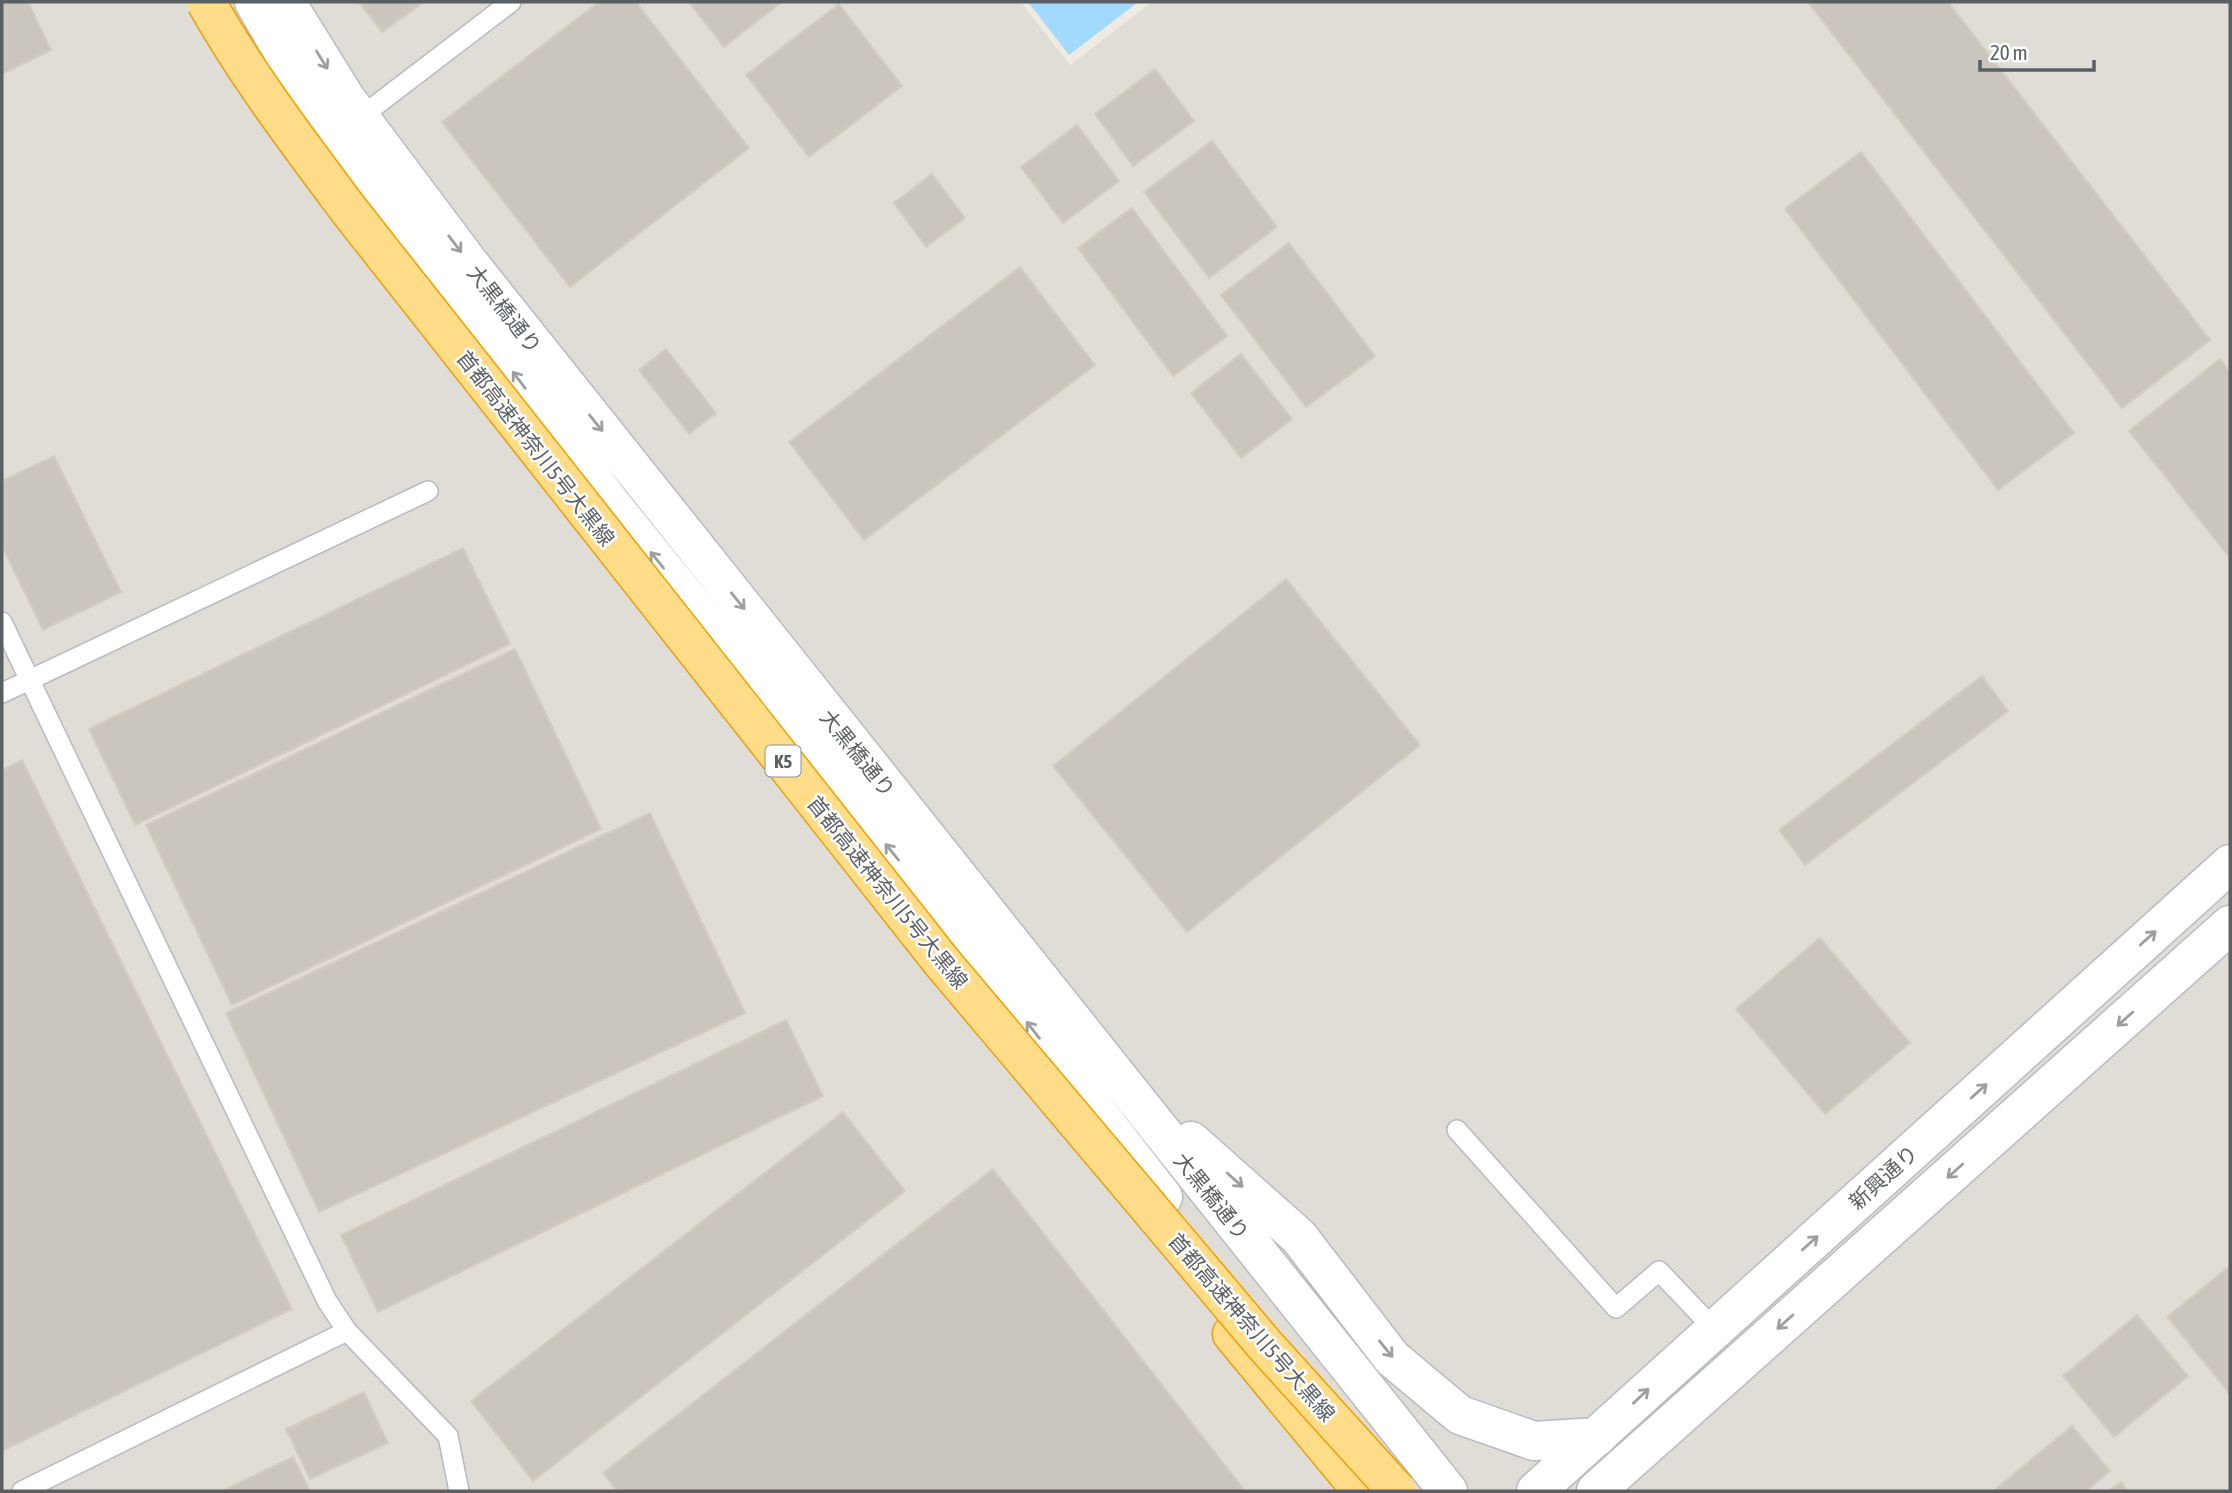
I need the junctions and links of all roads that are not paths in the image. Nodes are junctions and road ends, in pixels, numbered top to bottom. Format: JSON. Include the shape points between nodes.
{"nodes":[{"id":1,"x":186,"y":2,"type":"edge"},
{"id":2,"x":206,"y":2,"type":"edge"},
{"id":3,"x":254,"y":2,"type":"edge"},
{"id":4,"x":286,"y":2,"type":"edge"},
{"id":5,"x":511,"y":2,"type":"edge"},
{"id":6,"x":349,"y":127,"type":"junction"},
{"id":7,"x":428,"y":491,"type":"dead end"},
{"id":8,"x":2,"y":622,"type":"edge"},
{"id":9,"x":29,"y":679,"type":"junction"},
{"id":10,"x":2,"y":693,"type":"edge"},
{"id":11,"x":2230,"y":864,"type":"edge"},
{"id":12,"x":2230,"y":925,"type":"edge"},
{"id":13,"x":1111,"y":1070,"type":"junction"},
{"id":14,"x":1457,"y":1130,"type":"dead end"},
{"id":15,"x":1714,"y":1329,"type":"junction"},
{"id":16,"x":347,"y":1331,"type":"junction"},
{"id":17,"x":1597,"y":1437,"type":"junction"},
{"id":18,"x":22,"y":1491,"type":"edge"},
{"id":19,"x":459,"y":1491,"type":"edge"},
{"id":20,"x":1362,"y":1491,"type":"edge"},
{"id":21,"x":1390,"y":1491,"type":"edge"},
{"id":22,"x":1397,"y":1491,"type":"edge"},
{"id":23,"x":1448,"y":1491,"type":"edge"},
{"id":24,"x":1536,"y":1491,"type":"edge"},
{"id":25,"x":1596,"y":1491,"type":"edge"}],
"edges":[{"from":1,"to":20,"type":"highway","name":"首都高速神奈川5号大黒線","number":"K5","via":[[333,221],[891,929]]},
{"from":2,"to":22,"type":"highway","name":"首都高速神奈川5号大黒線","number":"K5","bridge":true,"via":[[283,122],[348,209],[941,961],[1264,1344]]},
{"from":3,"to":6,"type":"street","name":"大黒橋通り","via":[[294,71]]},
{"from":4,"to":6,"type":"street","name":"大黒橋通り","one_way":true},
{"from":5,"to":6,"type":"lane"},
{"from":6,"to":13,"type":"street","name":"大黒橋通り","one_way":true,"via":[[469,263]]},
{"from":21,"to":6,"type":"street","name":"大黒橋通り","one_way":true,"via":[[962,938],[612,505]]},
{"from":7,"to":9,"type":"lane"},
{"from":8,"to":9,"type":"lane"},
{"from":9,"to":10,"type":"lane"},
{"from":9,"to":16,"type":"lane","via":[[327,1301]]},
{"from":15,"to":11,"type":"street","name":"新興通り","one_way":true},
{"from":12,"to":25,"type":"street","name":"新興通り","one_way":true},
{"from":13,"to":17,"type":"street","one_way":true,"via":[[1299,1237],[1392,1357],[1460,1415],[1534,1441]]},
{"from":13,"to":23,"type":"street","name":"大黒橋通り"},
{"from":14,"to":15,"type":"lane","via":[[1616,1308],[1659,1271]]},
{"from":17,"to":15,"type":"street","name":"新興通り","one_way":true},
{"from":16,"to":18,"type":"lane"},
{"from":16,"to":19,"type":"lane","via":[[448,1436]]},
{"from":17,"to":24,"type":"street","name":"新興通り"}]}
